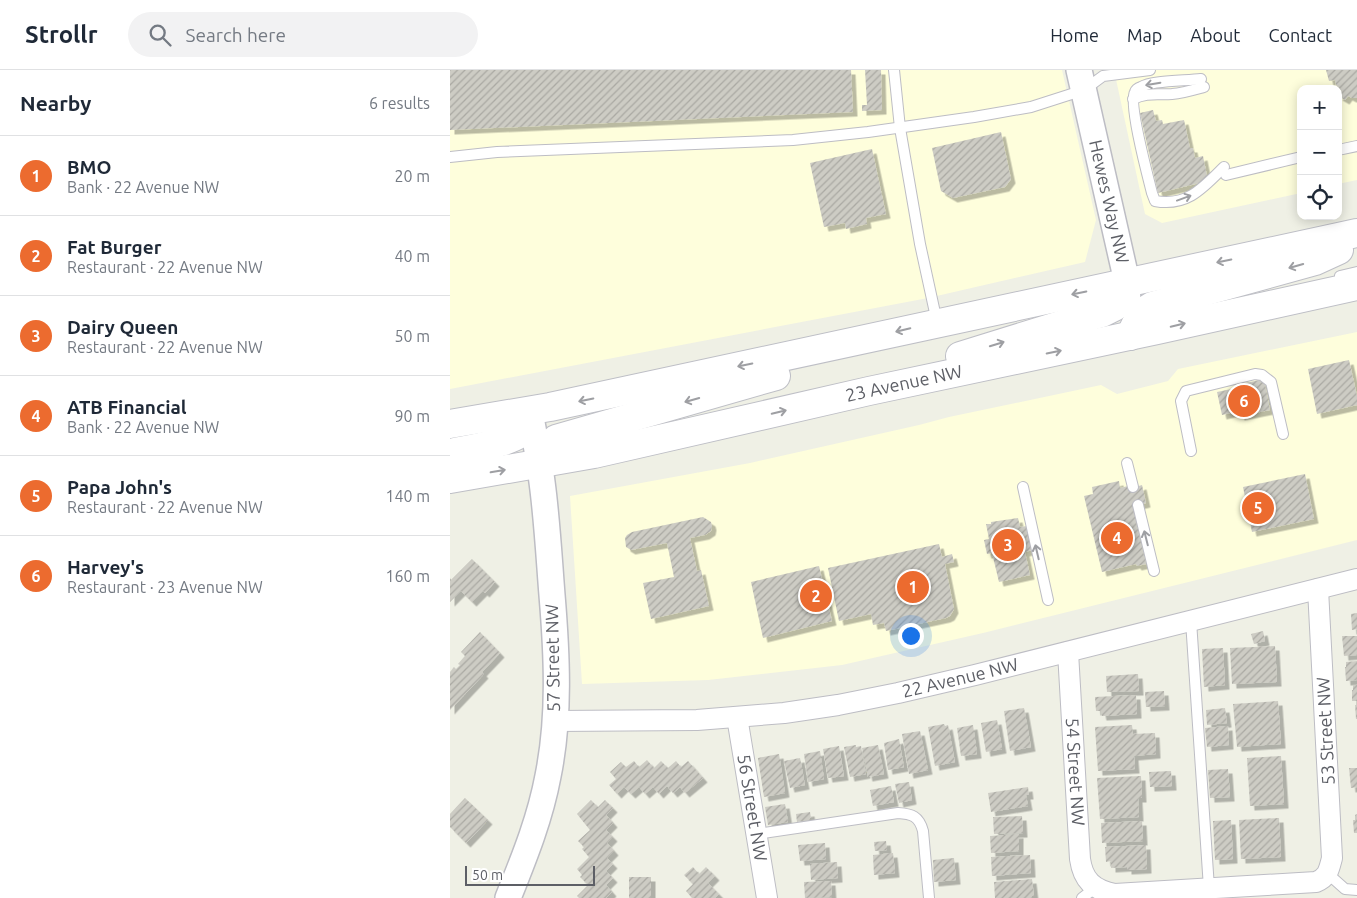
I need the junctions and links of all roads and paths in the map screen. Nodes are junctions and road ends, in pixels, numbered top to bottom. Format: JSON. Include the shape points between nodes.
{"nodes":[{"id":1,"x":894,"y":70,"type":"edge"},
{"id":2,"x":1150,"y":70,"type":"edge"},
{"id":3,"x":1081,"y":80,"type":"edge"},
{"id":4,"x":1203,"y":83,"type":"dead end"},
{"id":5,"x":900,"y":128,"type":"junction"},
{"id":6,"x":1357,"y":146,"type":"edge"},
{"id":7,"x":1342,"y":149,"type":"edge"},
{"id":8,"x":450,"y":157,"type":"edge"},
{"id":9,"x":1297,"y":158,"type":"edge"},
{"id":10,"x":1357,"y":233,"type":"edge"},
{"id":11,"x":1357,"y":241,"type":"edge"},
{"id":12,"x":1357,"y":272,"type":"edge"},
{"id":13,"x":1127,"y":282,"type":"junction"},
{"id":14,"x":1357,"y":286,"type":"edge"},
{"id":15,"x":1272,"y":304,"type":"junction"},
{"id":16,"x":937,"y":323,"type":"junction"},
{"id":17,"x":1130,"y":336,"type":"junction"},
{"id":18,"x":870,"y":338,"type":"junction"},
{"id":19,"x":869,"y":391,"type":"junction"},
{"id":20,"x":530,"y":411,"type":"junction"},
{"id":21,"x":450,"y":424,"type":"edge"},
{"id":22,"x":1283,"y":434,"type":"dead end"},
{"id":23,"x":1191,"y":451,"type":"dead end"},
{"id":24,"x":450,"y":453,"type":"edge"},
{"id":25,"x":1127,"y":463,"type":"dead end"},
{"id":26,"x":539,"y":464,"type":"junction"},
{"id":27,"x":450,"y":479,"type":"edge"},
{"id":28,"x":1023,"y":487,"type":"dead end"},
{"id":29,"x":1133,"y":487,"type":"dead end"},
{"id":30,"x":1138,"y":505,"type":"dead end"},
{"id":31,"x":1154,"y":572,"type":"dead end"},
{"id":32,"x":1357,"y":579,"type":"edge"},
{"id":33,"x":1318,"y":589,"type":"junction"},
{"id":34,"x":1048,"y":600,"type":"dead end"},
{"id":35,"x":1191,"y":621,"type":"junction"},
{"id":36,"x":1068,"y":652,"type":"junction"},
{"id":37,"x":737,"y":717,"type":"junction"},
{"id":38,"x":555,"y":722,"type":"junction"},
{"id":39,"x":757,"y":834,"type":"junction"},
{"id":40,"x":1327,"y":873,"type":"junction"},
{"id":41,"x":1209,"y":888,"type":"junction"},
{"id":42,"x":1357,"y":890,"type":"edge"},
{"id":43,"x":1088,"y":893,"type":"edge"},
{"id":44,"x":508,"y":898,"type":"edge"},
{"id":45,"x":767,"y":898,"type":"edge"},
{"id":46,"x":929,"y":898,"type":"edge"}],
"edges":[{"from":1,"to":5,"type":"lane"},
{"from":2,"to":3,"type":"lane"},
{"from":3,"to":5,"type":"lane","via":[[1031,107]]},
{"from":3,"to":13,"type":"street","name":"Hewes Way NW"},
{"from":4,"to":9,"type":"lane","one_way":true,"via":[[1153,83],[1135,92],[1133,99],[1138,131],[1155,201],[1184,200],[1225,171]]},
{"from":5,"to":8,"type":"lane","via":[[793,140],[473,153]]},
{"from":5,"to":16,"type":"lane"},
{"from":6,"to":7,"type":"lane"},
{"from":10,"to":13,"type":"main road","one_way":true},
{"from":11,"to":17,"type":"main road","one_way":true,"via":[[1315,260],[1152,306],[1141,313]]},
{"from":12,"to":15,"type":"lane","via":[[1335,277]]},
{"from":13,"to":16,"type":"main road","one_way":true},
{"from":13,"to":17,"type":"street","name":"Hewes Way NW"},
{"from":19,"to":13,"type":"main road","one_way":true,"via":[[963,354],[1102,313],[1121,300]]},
{"from":14,"to":15,"type":"main road","name":"23 Avenue NW"},
{"from":17,"to":15,"type":"main road","name":"23 Avenue NW","one_way":true},
{"from":16,"to":18,"type":"main road","one_way":true},
{"from":19,"to":17,"type":"main road","name":"23 Avenue NW","one_way":true},
{"from":18,"to":20,"type":"main road","one_way":true},
{"from":18,"to":26,"type":"main road","one_way":true,"via":[[786,373],[556,439]]},
{"from":26,"to":19,"type":"main road","name":"23 Avenue NW","one_way":true},
{"from":20,"to":21,"type":"main road"},
{"from":20,"to":24,"type":"main road","via":[[527,426],[513,438]]},
{"from":20,"to":26,"type":"street","name":"57 Street NW"},
{"from":22,"to":23,"type":"lane","via":[[1271,382],[1255,374],[1186,391],[1182,401]]},
{"from":25,"to":29,"type":"lane"},
{"from":27,"to":26,"type":"main road","name":"23 Avenue NW","one_way":true},
{"from":26,"to":38,"type":"street","name":"57 Street NW","via":[[554,626]]},
{"from":34,"to":28,"type":"lane","one_way":true},
{"from":31,"to":30,"type":"lane","one_way":true},
{"from":32,"to":33,"type":"street","name":"22 Avenue NW"},
{"from":33,"to":35,"type":"street","name":"22 Avenue NW"},
{"from":33,"to":40,"type":"street","name":"53 Street NW","via":[[1332,858]]},
{"from":35,"to":36,"type":"street","name":"22 Avenue NW"},
{"from":35,"to":41,"type":"lane"},
{"from":36,"to":37,"type":"street","name":"22 Avenue NW","via":[[838,705]]},
{"from":36,"to":43,"type":"street","name":"54 Street NW","via":[[1080,859]]},
{"from":37,"to":38,"type":"street","name":"22 Avenue NW"},
{"from":37,"to":39,"type":"street","name":"56 Street NW"},
{"from":38,"to":44,"type":"street","name":"57 Street NW","via":[[553,750],[538,819]]},
{"from":39,"to":45,"type":"street","name":"56 Street NW"},
{"from":39,"to":46,"type":"lane","via":[[898,813],[912,815],[921,823],[923,831]]},
{"from":40,"to":41,"type":"street","via":[[1316,882]]},
{"from":40,"to":42,"type":"lane","via":[[1345,888]]},
{"from":41,"to":43,"type":"street"}]}
